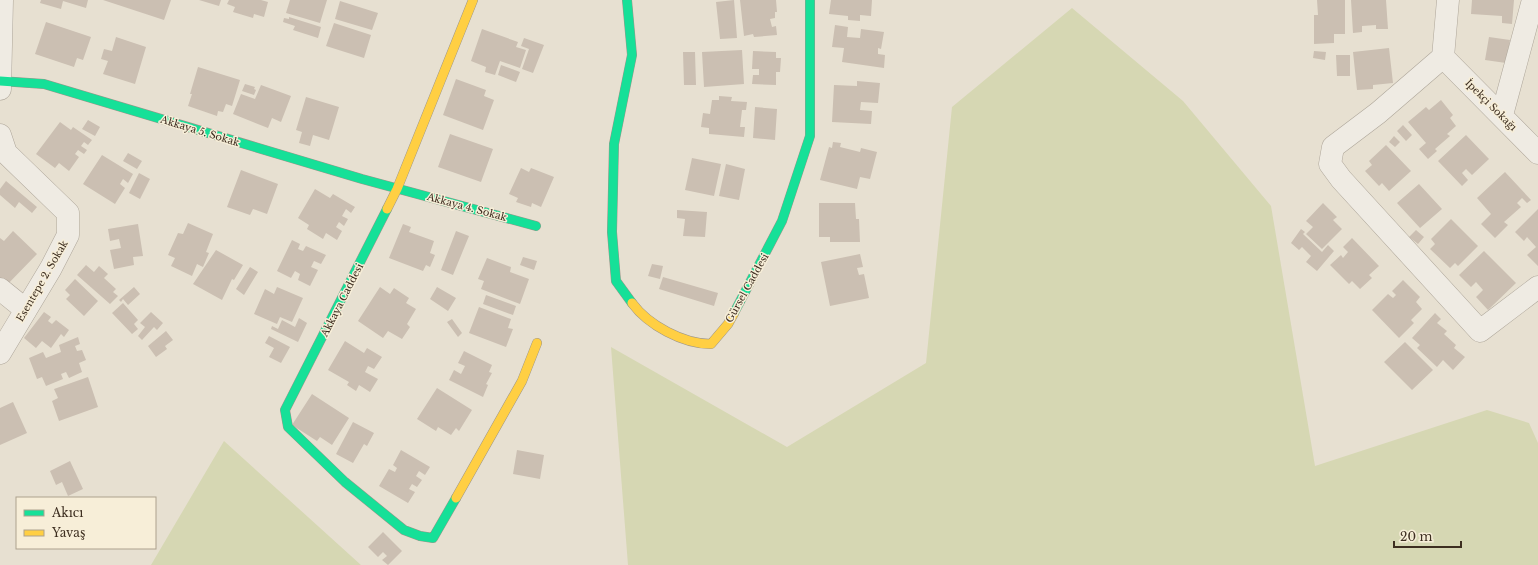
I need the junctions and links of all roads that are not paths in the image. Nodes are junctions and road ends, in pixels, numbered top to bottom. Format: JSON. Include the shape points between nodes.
{"nodes":[{"id":1,"x":2,"y":0,"type":"edge"},
{"id":2,"x":471,"y":0,"type":"edge"},
{"id":3,"x":627,"y":0,"type":"edge"},
{"id":4,"x":810,"y":0,"type":"edge"},
{"id":5,"x":1448,"y":0,"type":"edge"},
{"id":6,"x":1533,"y":0,"type":"edge"},
{"id":7,"x":1443,"y":57,"type":"junction"},
{"id":8,"x":0,"y":84,"type":"edge"},
{"id":9,"x":1502,"y":115,"type":"junction"},
{"id":10,"x":0,"y":135,"type":"edge"},
{"id":11,"x":1538,"y":153,"type":"edge"},
{"id":12,"x":397,"y":189,"type":"junction"},
{"id":13,"x":536,"y":226,"type":"dead end"},
{"id":14,"x":1538,"y":286,"type":"edge"},
{"id":15,"x":0,"y":289,"type":"edge"},
{"id":16,"x":26,"y":310,"type":"junction"},
{"id":17,"x":538,"y":342,"type":"dead end"},
{"id":18,"x":0,"y":353,"type":"edge"}],
"edges":[{"from":1,"to":8,"type":"street"},
{"from":2,"to":12,"type":"street","name":"Akkaya Caddesi"},
{"from":3,"to":4,"type":"street","name":"Gürsel Caddesi","via":[[632,55],[614,144],[612,232],[616,282],[640,314],[671,333],[697,344],[710,344],[728,324],[782,221],[810,136]]},
{"from":5,"to":7,"type":"street"},
{"from":6,"to":9,"type":"street"},
{"from":7,"to":9,"type":"street","name":"İpekçi Sokağı"},
{"from":7,"to":14,"type":"street","via":[[1378,113],[1333,147],[1330,164],[1480,331]]},
{"from":8,"to":12,"type":"street","name":"Akkaya 5. Sokak","via":[[44,84]]},
{"from":9,"to":11,"type":"street","name":"İpekçi Sokağı"},
{"from":10,"to":16,"type":"street","name":"Esentepe 2. Sokak","via":[[6,153],[68,213],[68,235]]},
{"from":12,"to":13,"type":"street","name":"Akkaya 4. Sokak"},
{"from":12,"to":17,"type":"street","name":"Akkaya Caddesi","via":[[285,410],[288,428],[345,482],[404,530],[434,538],[522,381]]},
{"from":15,"to":16,"type":"street"},
{"from":16,"to":18,"type":"street","name":"Esentepe 2. Sokak"}]}
